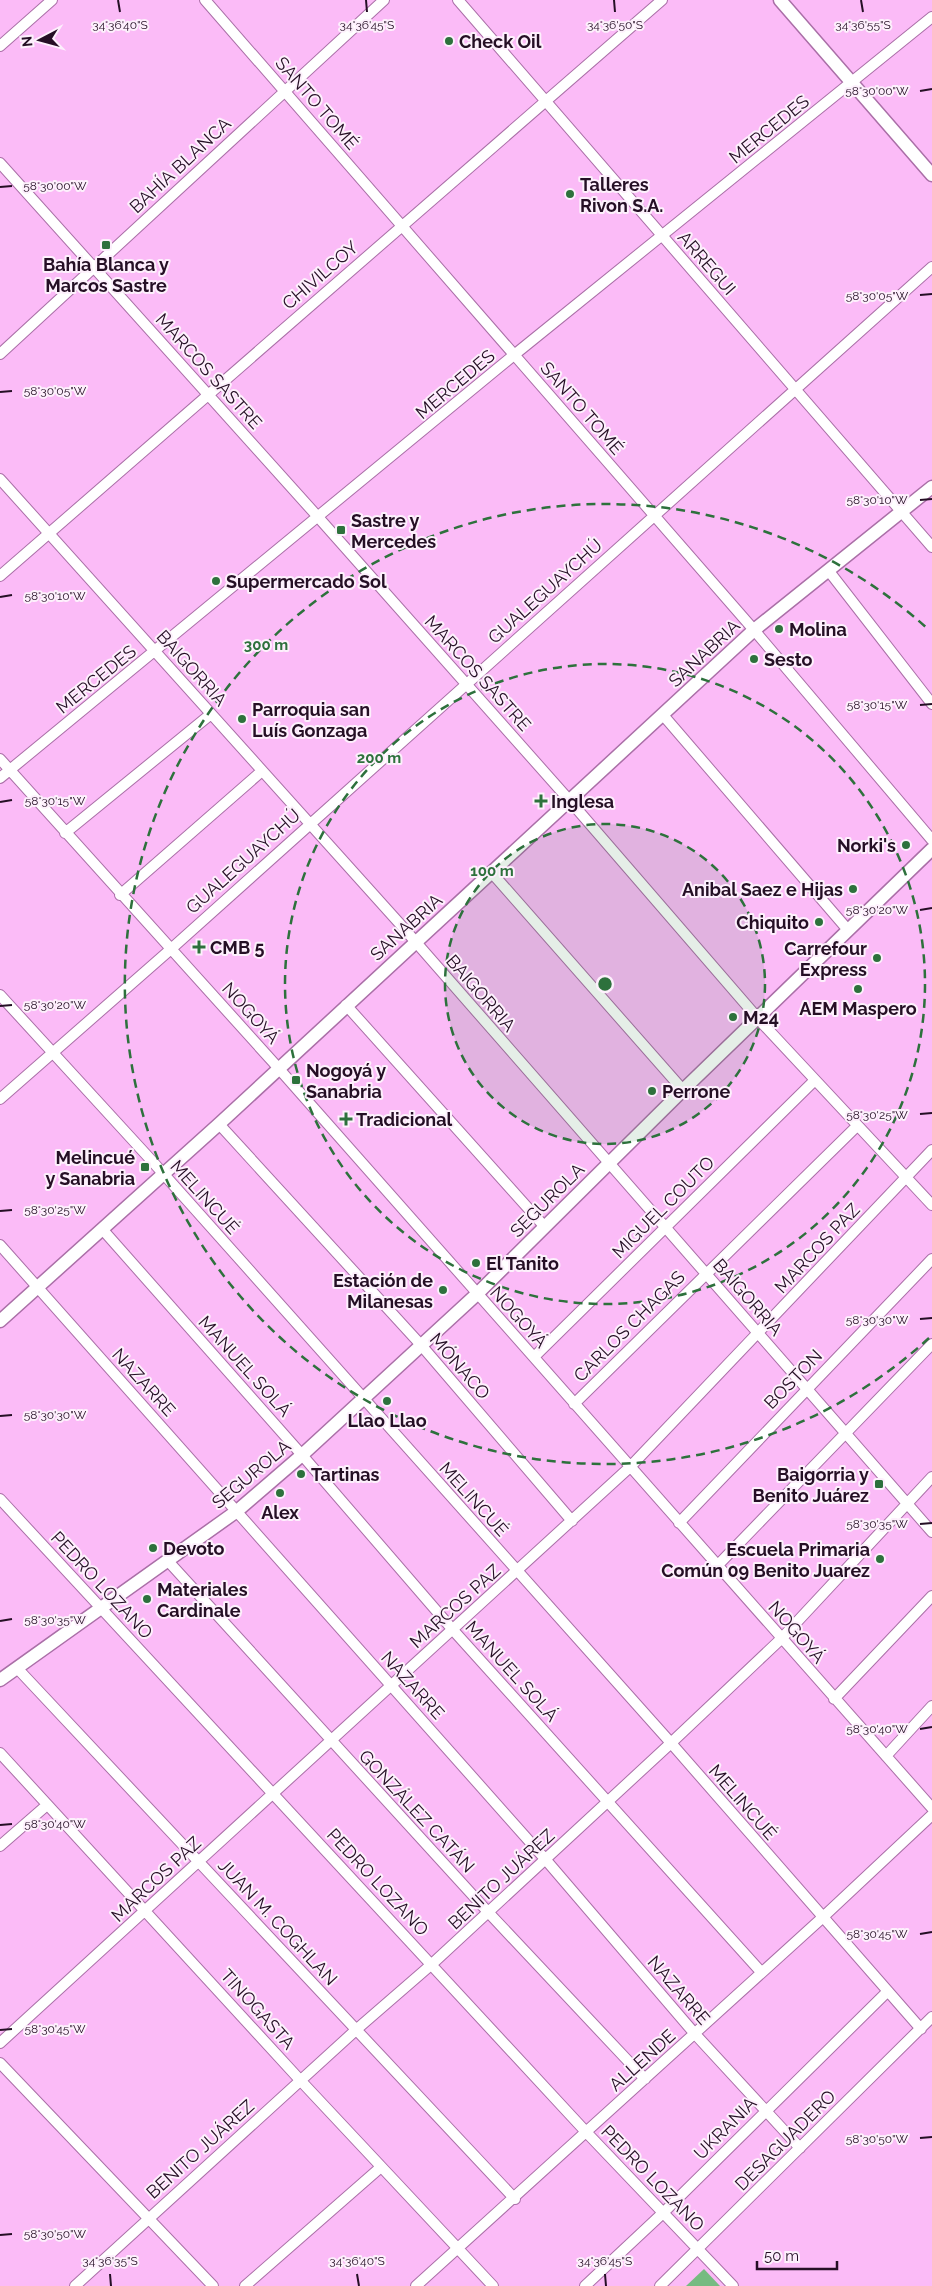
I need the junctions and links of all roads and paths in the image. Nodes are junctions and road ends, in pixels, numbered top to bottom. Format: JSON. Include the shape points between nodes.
{"nodes":[{"id":1,"x":52,"y":0,"type":"edge"},
{"id":2,"x":205,"y":0,"type":"edge"},
{"id":3,"x":384,"y":0,"type":"edge"},
{"id":4,"x":458,"y":0,"type":"edge"},
{"id":5,"x":662,"y":0,"type":"edge"},
{"id":6,"x":780,"y":0,"type":"edge"},
{"id":7,"x":932,"y":17,"type":"edge"},
{"id":8,"x":0,"y":46,"type":"edge"},
{"id":9,"x":852,"y":83,"type":"junction"},
{"id":10,"x":285,"y":90,"type":"junction"},
{"id":11,"x":544,"y":100,"type":"junction"},
{"id":12,"x":0,"y":163,"type":"edge"},
{"id":13,"x":932,"y":174,"type":"edge"},
{"id":14,"x":401,"y":225,"type":"junction"},
{"id":15,"x":662,"y":236,"type":"junction"},
{"id":16,"x":932,"y":267,"type":"edge"},
{"id":17,"x":93,"y":268,"type":"junction"},
{"id":18,"x":0,"y":354,"type":"edge"},
{"id":19,"x":514,"y":355,"type":"junction"},
{"id":20,"x":795,"y":390,"type":"junction"},
{"id":21,"x":208,"y":394,"type":"junction"},
{"id":22,"x":0,"y":479,"type":"edge"},
{"id":23,"x":932,"y":487,"type":"edge"},
{"id":24,"x":902,"y":510,"type":"junction"},
{"id":25,"x":654,"y":515,"type":"junction"},
{"id":26,"x":318,"y":517,"type":"junction"},
{"id":27,"x":48,"y":533,"type":"junction"},
{"id":28,"x":932,"y":547,"type":"edge"},
{"id":29,"x":828,"y":570,"type":"junction"},
{"id":30,"x":0,"y":576,"type":"edge"},
{"id":31,"x":754,"y":630,"type":"junction"},
{"id":32,"x":156,"y":651,"type":"junction"},
{"id":33,"x":465,"y":684,"type":"junction"},
{"id":34,"x":932,"y":704,"type":"edge"},
{"id":35,"x":211,"y":714,"type":"junction"},
{"id":36,"x":663,"y":715,"type":"junction"},
{"id":37,"x":0,"y":760,"type":"edge"},
{"id":38,"x":9,"y":770,"type":"junction"},
{"id":39,"x":262,"y":771,"type":"junction"},
{"id":40,"x":0,"y":778,"type":"edge"},
{"id":41,"x":570,"y":800,"type":"junction"},
{"id":42,"x":308,"y":824,"type":"junction"},
{"id":43,"x":65,"y":833,"type":"junction"},
{"id":44,"x":932,"y":840,"type":"edge"},
{"id":45,"x":932,"y":849,"type":"edge"},
{"id":46,"x":492,"y":872,"type":"junction"},
{"id":47,"x":120,"y":895,"type":"junction"},
{"id":48,"x":848,"y":930,"type":"junction"},
{"id":49,"x":415,"y":942,"type":"junction"},
{"id":50,"x":170,"y":949,"type":"junction"},
{"id":51,"x":0,"y":995,"type":"edge"},
{"id":52,"x":346,"y":1005,"type":"junction"},
{"id":53,"x":758,"y":1017,"type":"junction"},
{"id":54,"x":53,"y":1053,"type":"junction"},
{"id":55,"x":278,"y":1068,"type":"junction"},
{"id":56,"x":815,"y":1080,"type":"junction"},
{"id":57,"x":683,"y":1090,"type":"junction"},
{"id":58,"x":0,"y":1099,"type":"edge"},
{"id":59,"x":220,"y":1124,"type":"junction"},
{"id":60,"x":857,"y":1126,"type":"junction"},
{"id":61,"x":932,"y":1150,"type":"edge"},
{"id":62,"x":609,"y":1163,"type":"junction"},
{"id":63,"x":164,"y":1174,"type":"junction"},
{"id":64,"x":906,"y":1177,"type":"junction"},
{"id":65,"x":932,"y":1205,"type":"edge"},
{"id":66,"x":544,"y":1226,"type":"junction"},
{"id":67,"x":665,"y":1227,"type":"junction"},
{"id":68,"x":103,"y":1230,"type":"junction"},
{"id":69,"x":0,"y":1245,"type":"edge"},
{"id":70,"x":932,"y":1259,"type":"edge"},
{"id":71,"x":705,"y":1274,"type":"junction"},
{"id":72,"x":38,"y":1288,"type":"junction"},
{"id":73,"x":477,"y":1294,"type":"junction"},
{"id":74,"x":0,"y":1321,"type":"edge"},
{"id":75,"x":758,"y":1334,"type":"junction"},
{"id":76,"x":932,"y":1344,"type":"edge"},
{"id":77,"x":421,"y":1345,"type":"junction"},
{"id":78,"x":534,"y":1357,"type":"junction"},
{"id":79,"x":806,"y":1390,"type":"junction"},
{"id":80,"x":362,"y":1398,"type":"junction"},
{"id":81,"x":574,"y":1404,"type":"junction"},
{"id":82,"x":845,"y":1434,"type":"junction"},
{"id":83,"x":302,"y":1454,"type":"junction"},
{"id":84,"x":630,"y":1466,"type":"junction"},
{"id":85,"x":932,"y":1477,"type":"edge"},
{"id":86,"x":0,"y":1499,"type":"edge"},
{"id":87,"x":906,"y":1504,"type":"junction"},
{"id":88,"x":237,"y":1511,"type":"junction"},
{"id":89,"x":572,"y":1521,"type":"junction"},
{"id":90,"x":679,"y":1523,"type":"junction"},
{"id":91,"x":932,"y":1532,"type":"edge"},
{"id":92,"x":168,"y":1561,"type":"junction"},
{"id":93,"x":718,"y":1566,"type":"junction"},
{"id":94,"x":517,"y":1572,"type":"junction"},
{"id":95,"x":932,"y":1596,"type":"edge"},
{"id":96,"x":101,"y":1608,"type":"junction"},
{"id":97,"x":453,"y":1630,"type":"junction"},
{"id":98,"x":781,"y":1639,"type":"junction"},
{"id":99,"x":17,"y":1668,"type":"junction"},
{"id":100,"x":0,"y":1680,"type":"edge"},
{"id":101,"x":392,"y":1686,"type":"junction"},
{"id":102,"x":834,"y":1699,"type":"junction"},
{"id":103,"x":932,"y":1706,"type":"edge"},
{"id":104,"x":331,"y":1741,"type":"junction"},
{"id":105,"x":671,"y":1743,"type":"junction"},
{"id":106,"x":0,"y":1752,"type":"edge"},
{"id":107,"x":886,"y":1756,"type":"junction"},
{"id":108,"x":274,"y":1793,"type":"junction"},
{"id":109,"x":608,"y":1802,"type":"junction"},
{"id":110,"x":47,"y":1805,"type":"junction"},
{"id":111,"x":932,"y":1808,"type":"edge"},
{"id":112,"x":932,"y":1815,"type":"edge"},
{"id":113,"x":0,"y":1846,"type":"edge"},
{"id":114,"x":546,"y":1860,"type":"junction"},
{"id":115,"x":199,"y":1861,"type":"junction"},
{"id":116,"x":146,"y":1911,"type":"junction"},
{"id":117,"x":488,"y":1912,"type":"junction"},
{"id":118,"x":822,"y":1918,"type":"junction"},
{"id":119,"x":432,"y":1964,"type":"junction"},
{"id":120,"x":761,"y":1972,"type":"junction"},
{"id":121,"x":887,"y":1992,"type":"junction"},
{"id":122,"x":932,"y":2017,"type":"edge"},
{"id":123,"x":357,"y":2029,"type":"junction"},
{"id":124,"x":920,"y":2029,"type":"junction"},
{"id":125,"x":695,"y":2034,"type":"junction"},
{"id":126,"x":0,"y":2043,"type":"edge"},
{"id":127,"x":0,"y":2063,"type":"edge"},
{"id":128,"x":645,"y":2079,"type":"junction"},
{"id":129,"x":300,"y":2080,"type":"junction"},
{"id":130,"x":766,"y":2110,"type":"junction"},
{"id":131,"x":587,"y":2133,"type":"junction"},
{"id":132,"x":800,"y":2148,"type":"junction"},
{"id":133,"x":381,"y":2167,"type":"junction"},
{"id":134,"x":515,"y":2199,"type":"junction"},
{"id":135,"x":664,"y":2212,"type":"junction"},
{"id":136,"x":148,"y":2218,"type":"junction"},
{"id":137,"x":458,"y":2248,"type":"junction"},
{"id":138,"x":698,"y":2248,"type":"junction"},
{"id":139,"x":75,"y":2286,"type":"edge"},
{"id":140,"x":213,"y":2286,"type":"edge"},
{"id":141,"x":245,"y":2286,"type":"edge"},
{"id":142,"x":416,"y":2286,"type":"edge"},
{"id":143,"x":493,"y":2286,"type":"edge"},
{"id":144,"x":585,"y":2286,"type":"edge"},
{"id":145,"x":660,"y":2286,"type":"edge"},
{"id":146,"x":733,"y":2286,"type":"edge"}],
"edges":[{"from":1,"to":8,"type":"street"},
{"from":2,"to":10,"type":"street","name":"SANTO TOMÉ"},
{"from":3,"to":10,"type":"street","name":"BAHÍA BLANCA"},
{"from":4,"to":11,"type":"street","name":"ARREGUI"},
{"from":5,"to":11,"type":"street","name":"CHIVILCOY"},
{"from":6,"to":9,"type":"street"},
{"from":7,"to":9,"type":"street","name":"MERCEDES"},
{"from":9,"to":13,"type":"street"},
{"from":9,"to":15,"type":"street","name":"MERCEDES"},
{"from":10,"to":14,"type":"street","name":"SANTO TOMÉ"},
{"from":10,"to":17,"type":"street","name":"BAHÍA BLANCA"},
{"from":11,"to":14,"type":"street","name":"CHIVILCOY"},
{"from":11,"to":15,"type":"street","name":"ARREGUI"},
{"from":12,"to":17,"type":"street","name":"MARCOS SASTRE"},
{"from":14,"to":19,"type":"street","name":"SANTO TOMÉ"},
{"from":14,"to":21,"type":"street","name":"CHIVILCOY"},
{"from":15,"to":19,"type":"street","name":"MERCEDES"},
{"from":15,"to":20,"type":"street","name":"ARREGUI"},
{"from":16,"to":20,"type":"street","name":"GUALEGUAYCHÚ"},
{"from":17,"to":18,"type":"street","name":"BAHÍA BLANCA"},
{"from":17,"to":21,"type":"street","name":"MARCOS SASTRE"},
{"from":19,"to":25,"type":"street","name":"SANTO TOMÉ"},
{"from":19,"to":26,"type":"street","name":"MERCEDES"},
{"from":20,"to":24,"type":"street","name":"ARREGUI"},
{"from":20,"to":25,"type":"street","name":"GUALEGUAYCHÚ"},
{"from":21,"to":26,"type":"street","name":"MARCOS SASTRE"},
{"from":21,"to":27,"type":"street","name":"CHIVILCOY"},
{"from":22,"to":27,"type":"street","name":"BAIGORRIA"},
{"from":23,"to":24,"type":"street","name":"SANABRIA"},
{"from":24,"to":28,"type":"street","name":"ARREGUI"},
{"from":24,"to":29,"type":"street","name":"SANABRIA"},
{"from":25,"to":31,"type":"street","name":"SANTO TOMÉ"},
{"from":25,"to":33,"type":"street","name":"GUALEGUAYCHÚ"},
{"from":26,"to":32,"type":"street","name":"MERCEDES"},
{"from":26,"to":33,"type":"street","name":"MARCOS SASTRE"},
{"from":27,"to":30,"type":"street","name":"CHIVILCOY"},
{"from":27,"to":32,"type":"street","name":"BAIGORRIA"},
{"from":29,"to":31,"type":"street","name":"SANABRIA"},
{"from":29,"to":34,"type":"street"},
{"from":31,"to":36,"type":"street","name":"SANABRIA"},
{"from":31,"to":44,"type":"street","name":"SANTO TOMÉ"},
{"from":32,"to":35,"type":"street","name":"BAIGORRIA"},
{"from":32,"to":38,"type":"street","name":"MERCEDES"},
{"from":33,"to":41,"type":"street","name":"MARCOS SASTRE"},
{"from":33,"to":42,"type":"street","name":"GUALEGUAYCHÚ"},
{"from":35,"to":39,"type":"street","name":"BAIGORRIA"},
{"from":35,"to":43,"type":"street"},
{"from":36,"to":41,"type":"street","name":"SANABRIA"},
{"from":36,"to":48,"type":"street"},
{"from":37,"to":38,"type":"street","name":"NOGOYÁ"},
{"from":38,"to":40,"type":"street","name":"MERCEDES"},
{"from":38,"to":43,"type":"street","name":"NOGOYÁ"},
{"from":39,"to":42,"type":"street","name":"BAIGORRIA"},
{"from":39,"to":47,"type":"street"},
{"from":41,"to":46,"type":"street","name":"SANABRIA"},
{"from":41,"to":53,"type":"street","name":"MARCOS SASTRE"},
{"from":42,"to":49,"type":"street","name":"BAIGORRIA"},
{"from":42,"to":50,"type":"street","name":"GUALEGUAYCHÚ"},
{"from":43,"to":47,"type":"street","name":"NOGOYÁ"},
{"from":45,"to":48,"type":"street","name":"SEGUROLA"},
{"from":46,"to":49,"type":"street","name":"SANABRIA"},
{"from":46,"to":57,"type":"street"},
{"from":47,"to":50,"type":"street","name":"NOGOYÁ"},
{"from":48,"to":53,"type":"street","name":"SEGUROLA"},
{"from":49,"to":52,"type":"street","name":"SANABRIA"},
{"from":49,"to":62,"type":"street","name":"BAIGORRIA"},
{"from":50,"to":54,"type":"street","name":"GUALEGUAYCHÚ"},
{"from":50,"to":55,"type":"street","name":"NOGOYÁ"},
{"from":51,"to":54,"type":"street","name":"MELINCUÉ"},
{"from":52,"to":55,"type":"street","name":"SANABRIA"},
{"from":52,"to":66,"type":"street"},
{"from":53,"to":56,"type":"street","name":"MARCOS SASTRE"},
{"from":53,"to":57,"type":"street","name":"SEGUROLA"},
{"from":54,"to":58,"type":"street","name":"GUALEGUAYCHÚ"},
{"from":54,"to":63,"type":"street","name":"MELINCUÉ"},
{"from":55,"to":59,"type":"street","name":"SANABRIA"},
{"from":55,"to":73,"type":"street","name":"NOGOYÁ"},
{"from":56,"to":60,"type":"street","name":"MARCOS SASTRE"},
{"from":56,"to":67,"type":"street","name":"MIGUEL COUTO"},
{"from":57,"to":62,"type":"street","name":"SEGUROLA"},
{"from":59,"to":63,"type":"street","name":"SANABRIA"},
{"from":59,"to":77,"type":"street","name":"MÓNACO"},
{"from":60,"to":64,"type":"street","name":"MARCOS SASTRE"},
{"from":60,"to":71,"type":"street","name":"CARLOS CHAGAS"},
{"from":61,"to":64,"type":"street","name":"MARCOS PAZ"},
{"from":62,"to":66,"type":"street","name":"SEGUROLA"},
{"from":62,"to":67,"type":"street","name":"BAIGORRIA"},
{"from":63,"to":68,"type":"street","name":"SANABRIA"},
{"from":63,"to":80,"type":"street","name":"MELINCUÉ"},
{"from":64,"to":65,"type":"street","name":"MARCOS SASTRE"},
{"from":64,"to":75,"type":"street","name":"MARCOS PAZ"},
{"from":66,"to":73,"type":"street","name":"SEGUROLA"},
{"from":67,"to":71,"type":"street","name":"BAIGORRIA"},
{"from":67,"to":78,"type":"street","name":"MIGUEL COUTO"},
{"from":68,"to":72,"type":"street","name":"SANABRIA"},
{"from":68,"to":83,"type":"street","name":"MANUEL SOLÁ"},
{"from":69,"to":72,"type":"street","name":"NAZARRE"},
{"from":70,"to":79,"type":"street","name":"BOSTON"},
{"from":71,"to":75,"type":"street","name":"BAIGORRIA"},
{"from":71,"to":81,"type":"street","name":"CARLOS CHAGAS"},
{"from":72,"to":74,"type":"street","name":"SANABRIA"},
{"from":72,"to":88,"type":"street","name":"NAZARRE"},
{"from":73,"to":77,"type":"street","name":"SEGUROLA"},
{"from":73,"to":78,"type":"street","name":"NOGOYÁ"},
{"from":75,"to":79,"type":"street","name":"BAIGORRIA"},
{"from":75,"to":84,"type":"street","name":"MARCOS PAZ"},
{"from":76,"to":82,"type":"street"},
{"from":77,"to":80,"type":"street","name":"SEGUROLA"},
{"from":77,"to":89,"type":"street","name":"MÓNACO"},
{"from":78,"to":81,"type":"street","name":"NOGOYÁ"},
{"from":79,"to":82,"type":"street","name":"BAIGORRIA"},
{"from":79,"to":90,"type":"street","name":"BOSTON"},
{"from":80,"to":83,"type":"street","name":"SEGUROLA"},
{"from":80,"to":94,"type":"street","name":"MELINCUÉ"},
{"from":81,"to":84,"type":"street","name":"NOGOYÁ"},
{"from":82,"to":87,"type":"street","name":"BAIGORRIA"},
{"from":82,"to":93,"type":"street"},
{"from":83,"to":88,"type":"street","name":"SEGUROLA"},
{"from":83,"to":97,"type":"street","name":"MANUEL SOLÁ"},
{"from":84,"to":89,"type":"street","name":"MARCOS PAZ"},
{"from":84,"to":90,"type":"street","name":"NOGOYÁ"},
{"from":85,"to":87,"type":"street","name":"BENITO JUÁREZ"},
{"from":86,"to":96,"type":"street","name":"PEDRO LOZANO"},
{"from":87,"to":91,"type":"street","name":"BAIGORRIA"},
{"from":87,"to":98,"type":"street","name":"BENITO JUÁREZ"},
{"from":88,"to":92,"type":"street","name":"SEGUROLA"},
{"from":88,"to":101,"type":"street","name":"NAZARRE"},
{"from":89,"to":94,"type":"street","name":"MARCOS PAZ"},
{"from":90,"to":93,"type":"street","name":"NOGOYÁ"},
{"from":92,"to":96,"type":"street","name":"SEGUROLA"},
{"from":92,"to":104,"type":"street","name":"GONZÁLEZ CATÁN"},
{"from":93,"to":98,"type":"street","name":"NOGOYÁ"},
{"from":94,"to":97,"type":"street","name":"MARCOS PAZ"},
{"from":94,"to":105,"type":"street","name":"MELINCUÉ"},
{"from":95,"to":102,"type":"street"},
{"from":96,"to":99,"type":"street","name":"SEGUROLA"},
{"from":96,"to":108,"type":"street","name":"PEDRO LOZANO"},
{"from":97,"to":101,"type":"street","name":"MARCOS PAZ"},
{"from":97,"to":109,"type":"street","name":"MANUEL SOLÁ"},
{"from":98,"to":102,"type":"street","name":"NOGOYÁ"},
{"from":98,"to":105,"type":"street","name":"BENITO JUÁREZ"},
{"from":99,"to":100,"type":"street","name":"SEGUROLA"},
{"from":99,"to":115,"type":"street","name":"JUAN M. COGHLAN"},
{"from":101,"to":104,"type":"street","name":"MARCOS PAZ"},
{"from":101,"to":114,"type":"street","name":"NAZARRE"},
{"from":102,"to":107,"type":"street","name":"NOGOYÁ"},
{"from":103,"to":107,"type":"street"},
{"from":104,"to":108,"type":"street","name":"MARCOS PAZ"},
{"from":104,"to":117,"type":"street","name":"GONZÁLEZ CATÁN"},
{"from":105,"to":109,"type":"street","name":"BENITO JUÁREZ"},
{"from":105,"to":118,"type":"street","name":"MELINCUÉ"},
{"from":106,"to":110,"type":"street","name":"TINOGASTA"},
{"from":107,"to":111,"type":"street","name":"NOGOYÁ"},
{"from":108,"to":115,"type":"street","name":"MARCOS PAZ"},
{"from":108,"to":119,"type":"street","name":"PEDRO LOZANO"},
{"from":109,"to":114,"type":"street","name":"BENITO JUÁREZ"},
{"from":109,"to":120,"type":"street","name":"MANUEL SOLÁ"},
{"from":110,"to":113,"type":"street"},
{"from":110,"to":116,"type":"street","name":"TINOGASTA"},
{"from":112,"to":118,"type":"street","name":"ALLENDE"},
{"from":114,"to":117,"type":"street","name":"BENITO JUÁREZ"},
{"from":114,"to":125,"type":"street","name":"NAZARRE"},
{"from":115,"to":116,"type":"street","name":"MARCOS PAZ"},
{"from":115,"to":123,"type":"street","name":"JUAN M. COGHLAN"},
{"from":116,"to":126,"type":"street","name":"MARCOS PAZ"},
{"from":116,"to":129,"type":"street","name":"TINOGASTA"},
{"from":117,"to":119,"type":"street","name":"BENITO JUÁREZ"},
{"from":117,"to":128,"type":"street","name":"GONZÁLEZ CATÁN"},
{"from":118,"to":120,"type":"street","name":"ALLENDE"},
{"from":118,"to":121,"type":"street","name":"MELINCUÉ"},
{"from":119,"to":123,"type":"street","name":"BENITO JUÁREZ"},
{"from":119,"to":131,"type":"street","name":"PEDRO LOZANO"},
{"from":120,"to":125,"type":"street","name":"ALLENDE"},
{"from":121,"to":124,"type":"street","name":"MELINCUÉ"},
{"from":121,"to":130,"type":"street","name":"UKRANIA"},
{"from":122,"to":124,"type":"street","name":"DESAGUADERO"},
{"from":123,"to":129,"type":"street","name":"BENITO JUÁREZ"},
{"from":123,"to":134,"type":"street","name":"JUAN M. COGHLAN"},
{"from":124,"to":132,"type":"street","name":"DESAGUADERO"},
{"from":125,"to":128,"type":"street","name":"ALLENDE"},
{"from":125,"to":130,"type":"street","name":"NAZARRE"},
{"from":127,"to":136,"type":"street"},
{"from":128,"to":131,"type":"street","name":"ALLENDE"},
{"from":129,"to":133,"type":"street","name":"TINOGASTA"},
{"from":129,"to":136,"type":"street","name":"BENITO JUÁREZ"},
{"from":130,"to":132,"type":"street","name":"NAZARRE"},
{"from":130,"to":135,"type":"street","name":"UKRANIA"},
{"from":131,"to":134,"type":"street","name":"ALLENDE"},
{"from":131,"to":135,"type":"street","name":"PEDRO LOZANO"},
{"from":132,"to":138,"type":"street","name":"DESAGUADERO"},
{"from":133,"to":137,"type":"street","name":"TINOGASTA"},
{"from":133,"to":141,"type":"street"},
{"from":134,"to":137,"type":"street","name":"ALLENDE"},
{"from":135,"to":138,"type":"street","name":"PEDRO LOZANO"},
{"from":135,"to":144,"type":"street","name":"UKRANIA"},
{"from":136,"to":139,"type":"street","name":"BENITO JUÁREZ"},
{"from":136,"to":140,"type":"street"},
{"from":137,"to":142,"type":"street","name":"ALLENDE"},
{"from":137,"to":143,"type":"street","name":"TINOGASTA"},
{"from":138,"to":145,"type":"street","name":"DESAGUADERO"},
{"from":138,"to":146,"type":"street","name":"PEDRO LOZANO"}]}
